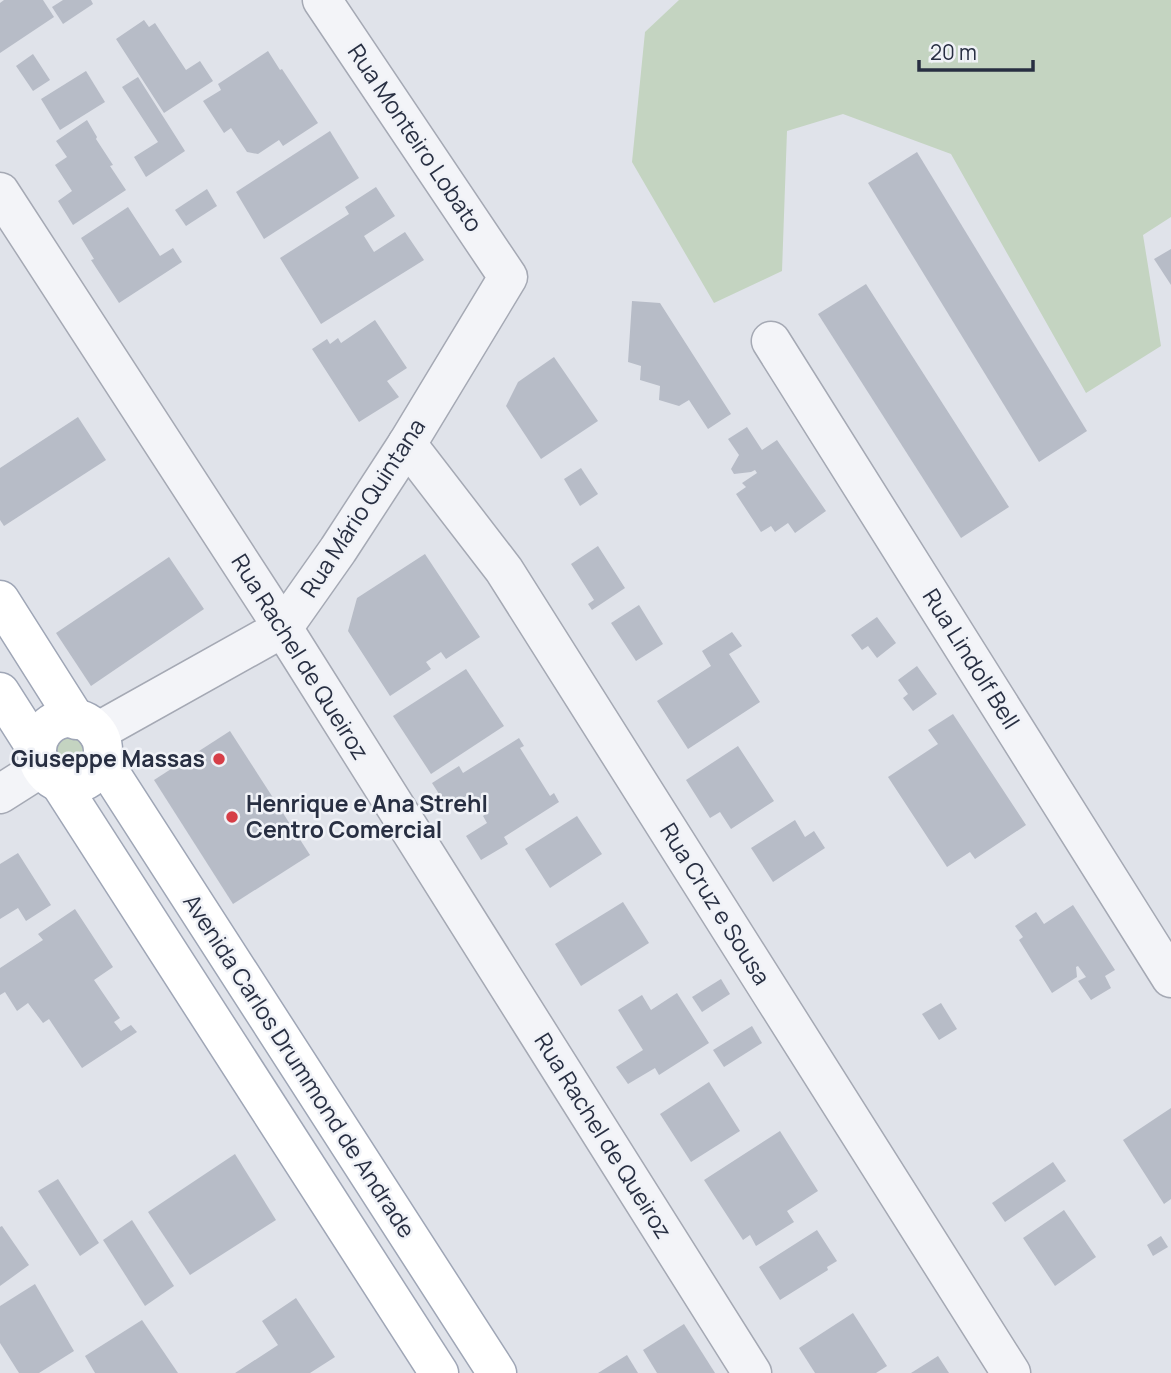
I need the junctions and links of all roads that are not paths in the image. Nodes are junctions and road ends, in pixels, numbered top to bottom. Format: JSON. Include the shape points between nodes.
{"nodes":[{"id":1,"x":322,"y":0,"type":"edge"},
{"id":2,"x":0,"y":192,"type":"edge"},
{"id":3,"x":508,"y":277,"type":"joint"},
{"id":4,"x":771,"y":341,"type":"dead end"},
{"id":5,"x":407,"y":444,"type":"junction"},
{"id":6,"x":0,"y":600,"type":"edge"},
{"id":7,"x":283,"y":628,"type":"junction"},
{"id":8,"x":0,"y":692,"type":"edge"},
{"id":9,"x":91,"y":737,"type":"junction"},
{"id":10,"x":46,"y":767,"type":"junction"},
{"id":11,"x":0,"y":794,"type":"edge"},
{"id":12,"x":1171,"y":978,"type":"edge"},
{"id":13,"x":439,"y":1373,"type":"edge"},
{"id":14,"x":497,"y":1373,"type":"edge"},
{"id":15,"x":752,"y":1373,"type":"edge"},
{"id":16,"x":1011,"y":1373,"type":"edge"}],
"edges":[{"from":1,"to":3,"type":"street","name":"Rua Monteiro Lobato"},
{"from":2,"to":7,"type":"street","name":"Rua Rachel de Queiroz"},
{"from":3,"to":5,"type":"street","name":"Rua Mário Quintana"},
{"from":4,"to":12,"type":"street","name":"Rua Lindolf Bell"},
{"from":5,"to":7,"type":"street","name":"Rua Mário Quintana"},
{"from":5,"to":16,"type":"street","name":"Rua Cruz e Sousa","via":[[504,570]]},
{"from":6,"to":9,"type":"main road","name":"Avenida Carlos Drummond de Andrade"},
{"from":7,"to":9,"type":"street","name":"Rua Mário Quintana"},
{"from":7,"to":15,"type":"street","name":"Rua Rachel de Queiroz"},
{"from":8,"to":10,"type":"main road","name":"Avenida Carlos Drummond de Andrade"},
{"from":9,"to":10,"type":"main road","via":[[65,719],[54,722],[40,739]]},
{"from":9,"to":10,"type":"main road","via":[[97,770],[90,778],[69,784]]},
{"from":9,"to":14,"type":"main road","name":"Avenida Carlos Drummond de Andrade"},
{"from":10,"to":11,"type":"street"},
{"from":10,"to":13,"type":"main road","name":"Avenida Carlos Drummond de Andrade"}]}
